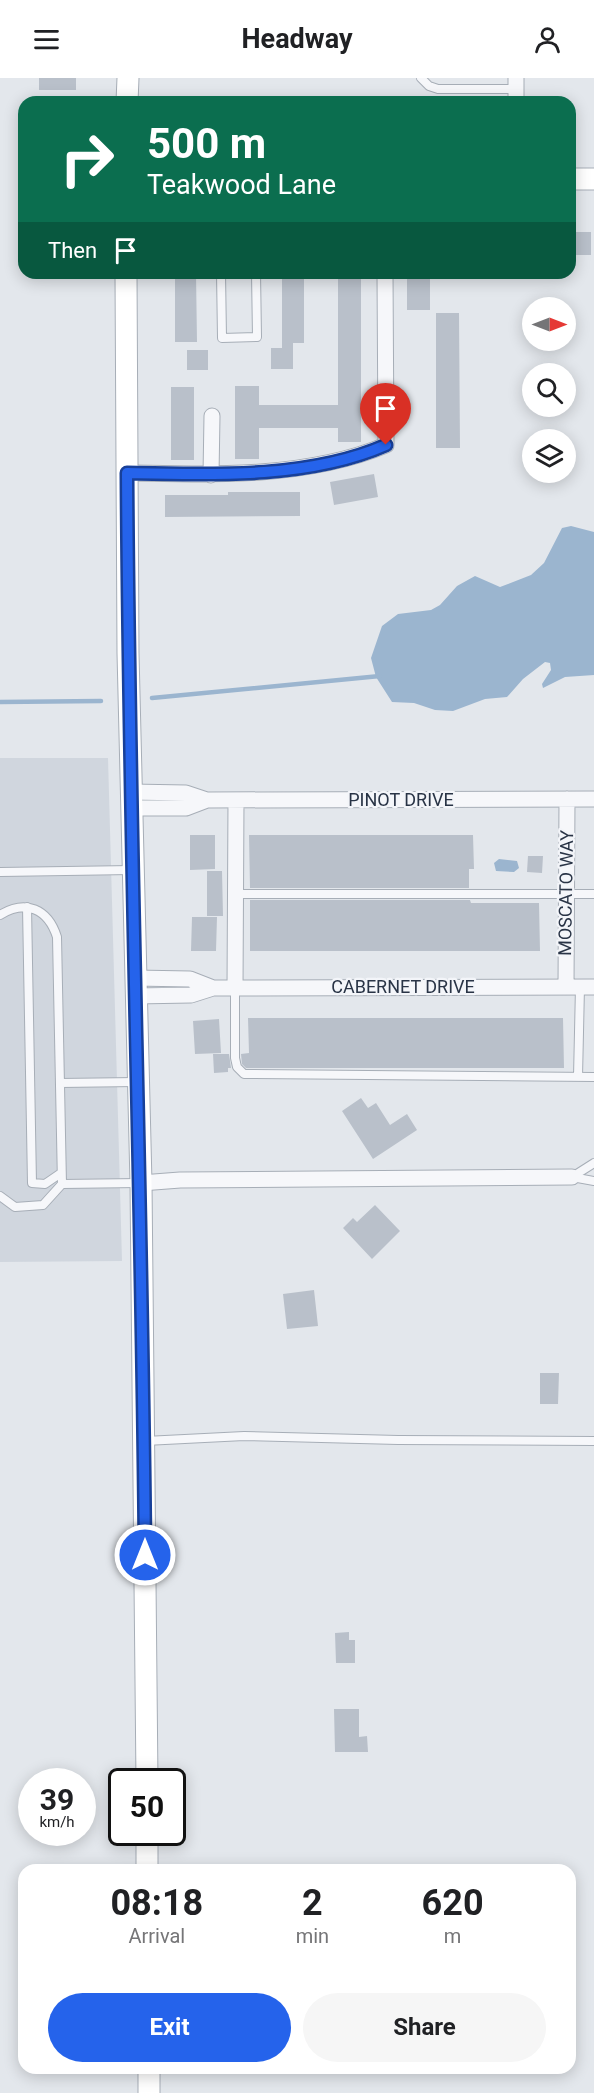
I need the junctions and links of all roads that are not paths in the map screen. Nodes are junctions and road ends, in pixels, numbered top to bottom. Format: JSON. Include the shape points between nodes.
{"nodes":[{"id":1,"x":128,"y":78,"type":"edge"},
{"id":2,"x":421,"y":78,"type":"edge"},
{"id":3,"x":516,"y":90,"type":"edge"},
{"id":4,"x":127,"y":96,"type":"edge"},
{"id":5,"x":576,"y":179,"type":"edge"},
{"id":6,"x":594,"y":179,"type":"edge"},
{"id":7,"x":126,"y":279,"type":"edge"},
{"id":8,"x":221,"y":279,"type":"edge"},
{"id":9,"x":256,"y":279,"type":"edge"},
{"id":10,"x":385,"y":279,"type":"edge"},
{"id":11,"x":212,"y":416,"type":"dead end"},
{"id":12,"x":127,"y":473,"type":"junction"},
{"id":13,"x":211,"y":475,"type":"junction"},
{"id":14,"x":567,"y":799,"type":"junction"},
{"id":15,"x":594,"y":799,"type":"edge"},
{"id":16,"x":131,"y":800,"type":"junction"},
{"id":17,"x":236,"y":800,"type":"junction"},
{"id":18,"x":132,"y":870,"type":"junction"},
{"id":19,"x":0,"y":872,"type":"edge"},
{"id":20,"x":236,"y":894,"type":"junction"},
{"id":21,"x":567,"y":894,"type":"junction"},
{"id":22,"x":594,"y":894,"type":"edge"},
{"id":23,"x":27,"y":907,"type":"junction"},
{"id":24,"x":0,"y":915,"type":"edge"},
{"id":25,"x":135,"y":987,"type":"junction"},
{"id":26,"x":580,"y":987,"type":"edge"},
{"id":27,"x":235,"y":988,"type":"junction"},
{"id":28,"x":578,"y":1077,"type":"junction"},
{"id":29,"x":594,"y":1077,"type":"edge"},
{"id":30,"x":138,"y":1082,"type":"junction"},
{"id":31,"x":60,"y":1083,"type":"junction"},
{"id":32,"x":594,"y":1163,"type":"edge"},
{"id":33,"x":61,"y":1173,"type":"junction"},
{"id":34,"x":572,"y":1177,"type":"junction"},
{"id":35,"x":594,"y":1181,"type":"edge"},
{"id":36,"x":141,"y":1183,"type":"junction"},
{"id":37,"x":62,"y":1184,"type":"junction"},
{"id":38,"x":0,"y":1197,"type":"edge"},
{"id":39,"x":594,"y":1441,"type":"edge"},
{"id":40,"x":144,"y":1442,"type":"junction"},
{"id":41,"x":147,"y":1768,"type":"edge"},
{"id":42,"x":147,"y":1846,"type":"edge"},
{"id":43,"x":147,"y":1864,"type":"edge"},
{"id":44,"x":149,"y":2074,"type":"edge"},
{"id":45,"x":149,"y":2093,"type":"edge"}],
"edges":[{"from":1,"to":4,"type":"main road"},
{"from":2,"to":3,"type":"lane","via":[[438,89]]},
{"from":5,"to":6,"type":"main road"},
{"from":7,"to":12,"type":"main road"},
{"from":8,"to":9,"type":"lane","via":[[222,338],[257,337]]},
{"from":10,"to":13,"type":"street","via":[[386,445],[361,456],[303,466]]},
{"from":11,"to":13,"type":"street"},
{"from":12,"to":13,"type":"street"},
{"from":12,"to":16,"type":"main road"},
{"from":14,"to":15,"type":"street","name":"PINOT DRIVE"},
{"from":14,"to":17,"type":"street","name":"PINOT DRIVE"},
{"from":14,"to":21,"type":"street","name":"MOSCATO WAY"},
{"from":16,"to":17,"type":"street","name":"PINOT DRIVE","via":[[186,808],[207,800]]},
{"from":16,"to":18,"type":"main road"},
{"from":17,"to":20,"type":"street"},
{"from":18,"to":19,"type":"lane"},
{"from":18,"to":25,"type":"main road"},
{"from":20,"to":21,"type":"lane"},
{"from":20,"to":27,"type":"street"},
{"from":21,"to":22,"type":"lane"},
{"from":21,"to":26,"type":"street","name":"MOSCATO WAY"},
{"from":23,"to":24,"type":"lane","via":[[16,907]]},
{"from":23,"to":31,"type":"lane","via":[[52,920],[57,937]]},
{"from":23,"to":33,"type":"lane","via":[[32,1183],[45,1184]]},
{"from":25,"to":27,"type":"street","name":"CABERNET DRIVE","via":[[191,995],[213,988]]},
{"from":25,"to":30,"type":"main road"},
{"from":26,"to":27,"type":"street","name":"CABERNET DRIVE"},
{"from":26,"to":28,"type":"lane"},
{"from":27,"to":28,"type":"lane","via":[[235,1058],[244,1074]]},
{"from":28,"to":29,"type":"lane"},
{"from":30,"to":31,"type":"lane"},
{"from":30,"to":36,"type":"main road"},
{"from":31,"to":33,"type":"lane"},
{"from":32,"to":34,"type":"lane"},
{"from":33,"to":37,"type":"lane"},
{"from":34,"to":35,"type":"lane"},
{"from":34,"to":36,"type":"street"},
{"from":36,"to":37,"type":"lane"},
{"from":36,"to":40,"type":"main road"},
{"from":37,"to":38,"type":"lane","via":[[43,1205],[15,1207]]},
{"from":39,"to":40,"type":"lane","via":[[244,1436]]},
{"from":40,"to":41,"type":"main road"},
{"from":42,"to":43,"type":"main road"},
{"from":44,"to":45,"type":"main road"}]}
